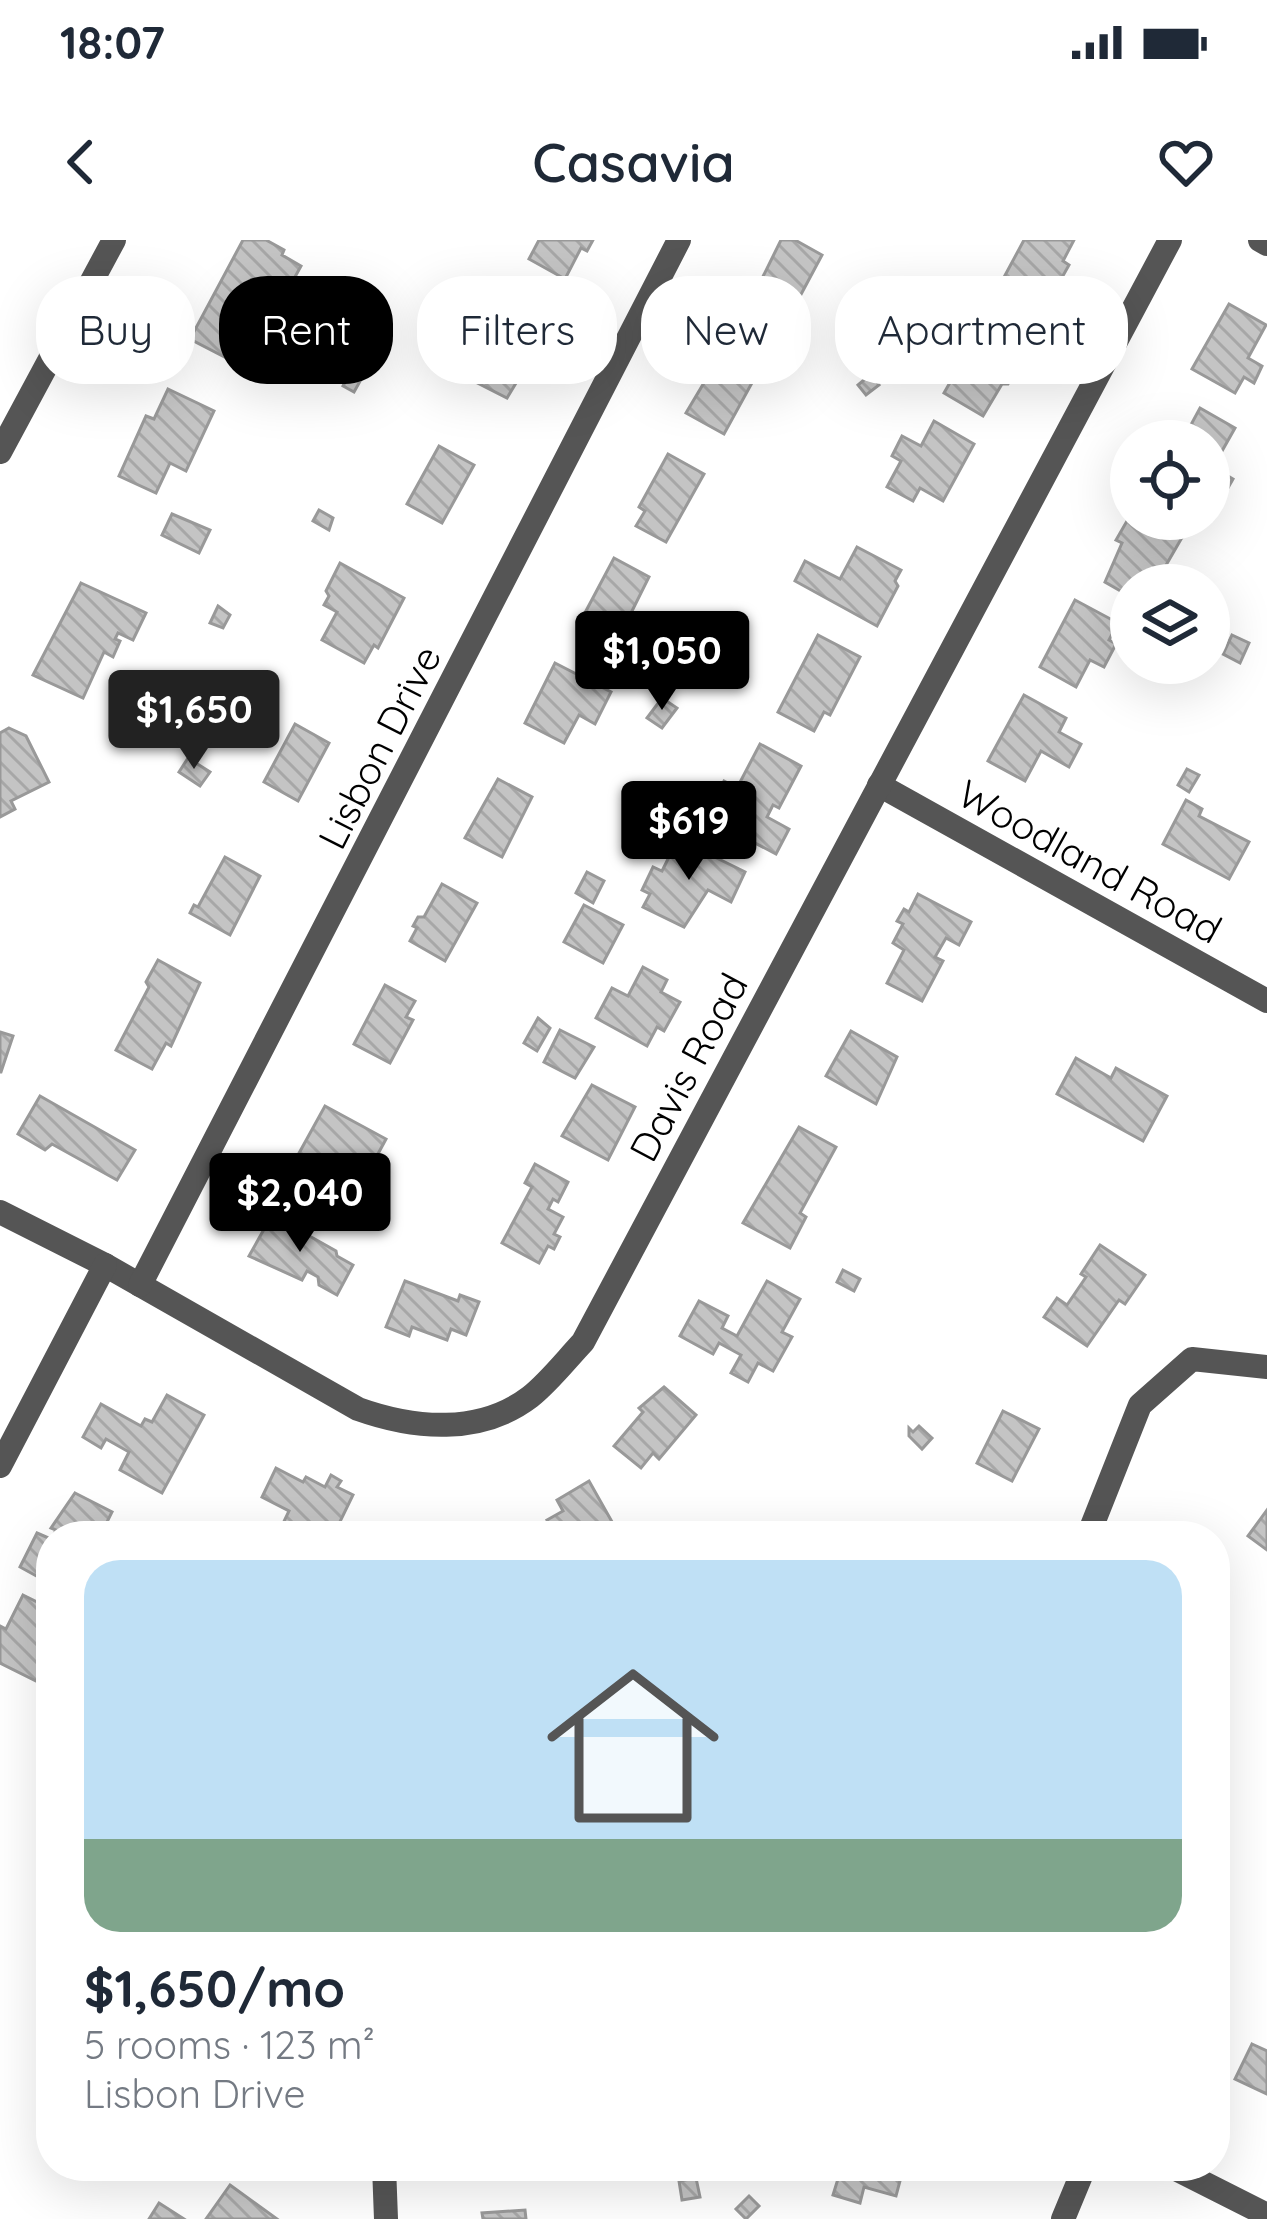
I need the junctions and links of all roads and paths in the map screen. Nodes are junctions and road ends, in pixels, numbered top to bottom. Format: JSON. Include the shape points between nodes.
{"nodes":[{"id":1,"x":114,"y":240,"type":"edge"},
{"id":2,"x":680,"y":240,"type":"edge"},
{"id":3,"x":1170,"y":240,"type":"edge"},
{"id":4,"x":0,"y":452,"type":"edge"},
{"id":5,"x":879,"y":785,"type":"junction"},
{"id":6,"x":1267,"y":1001,"type":"edge"},
{"id":7,"x":0,"y":1212,"type":"edge"},
{"id":8,"x":105,"y":1265,"type":"junction"},
{"id":9,"x":140,"y":1285,"type":"junction"},
{"id":10,"x":1267,"y":1367,"type":"edge"},
{"id":11,"x":0,"y":1466,"type":"edge"},
{"id":12,"x":1094,"y":1521,"type":"edge"},
{"id":13,"x":385,"y":2181,"type":"edge"},
{"id":14,"x":1078,"y":2181,"type":"edge"},
{"id":15,"x":1200,"y":2181,"type":"edge"},
{"id":16,"x":1267,"y":2215,"type":"edge"},
{"id":17,"x":386,"y":2219,"type":"edge"},
{"id":18,"x":1063,"y":2219,"type":"edge"}],
"edges":[{"from":1,"to":4,"type":"street"},
{"from":2,"to":9,"type":"street","name":"Lisbon Drive"},
{"from":3,"to":5,"type":"street","name":"Davis Road"},
{"from":5,"to":6,"type":"street","name":"Woodland Road"},
{"from":5,"to":9,"type":"street","name":"Davis Road","via":[[583,1342],[531,1396],[475,1421],[385,1419]]},
{"from":7,"to":8,"type":"street","name":"Davis Road"},
{"from":8,"to":9,"type":"street","name":"Davis Road"},
{"from":8,"to":11,"type":"street"},
{"from":10,"to":12,"type":"street","via":[[1192,1359],[1140,1405]]},
{"from":13,"to":17,"type":"street"},
{"from":14,"to":18,"type":"street"},
{"from":15,"to":16,"type":"street"}]}
